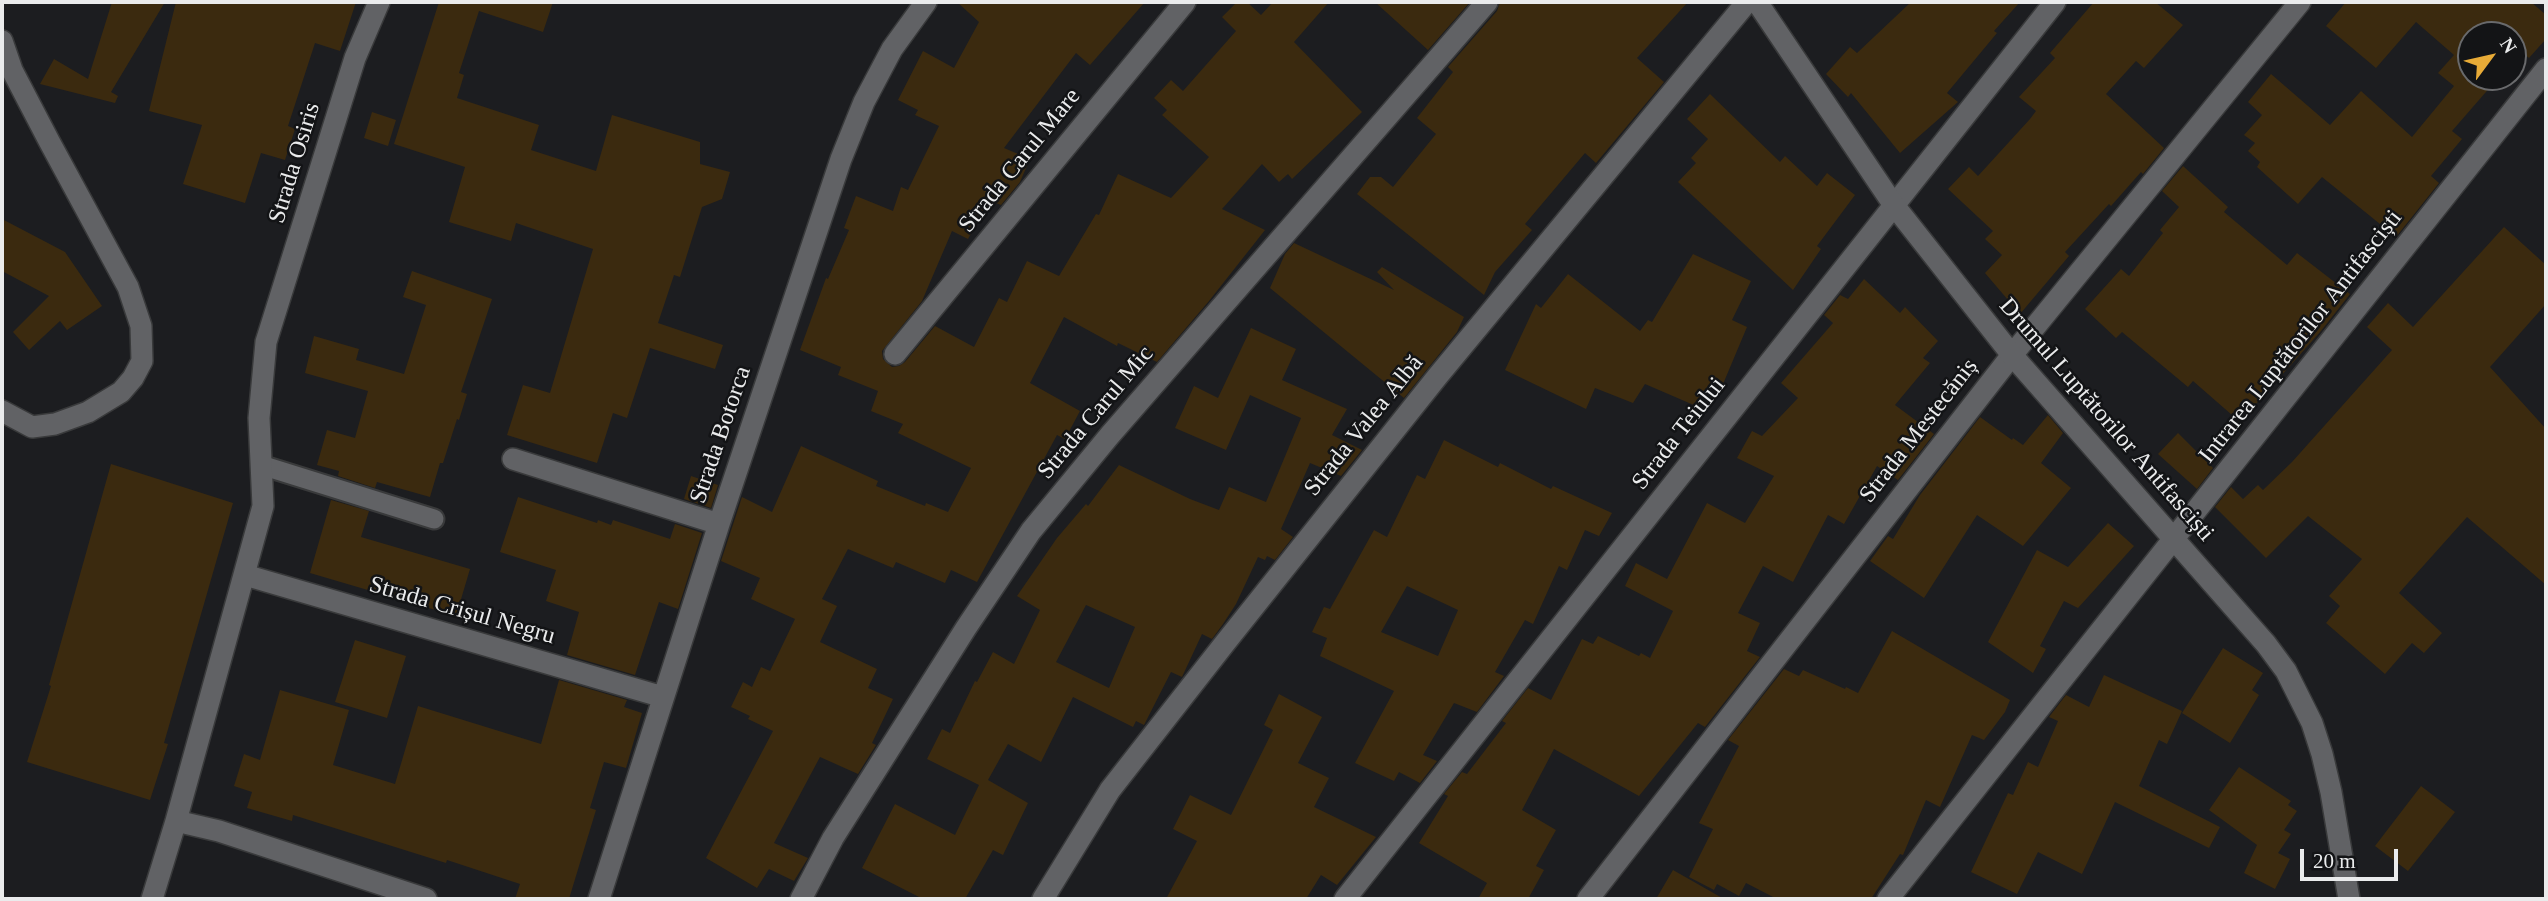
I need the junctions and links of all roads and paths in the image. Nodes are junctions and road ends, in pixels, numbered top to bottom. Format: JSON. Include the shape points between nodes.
{"nodes":[{"id":1,"x":379,"y":2,"type":"edge"},
{"id":2,"x":926,"y":2,"type":"edge"},
{"id":3,"x":1185,"y":2,"type":"edge"},
{"id":4,"x":1488,"y":2,"type":"edge"},
{"id":5,"x":1747,"y":2,"type":"edge"},
{"id":6,"x":1757,"y":2,"type":"edge"},
{"id":7,"x":2055,"y":2,"type":"edge"},
{"id":8,"x":2300,"y":2,"type":"edge"},
{"id":9,"x":2,"y":41,"type":"edge"},
{"id":10,"x":2546,"y":69,"type":"edge"},
{"id":11,"x":1893,"y":204,"type":"junction"},
{"id":12,"x":895,"y":354,"type":"dead end"},
{"id":13,"x":2012,"y":355,"type":"junction"},
{"id":14,"x":2,"y":411,"type":"edge"},
{"id":15,"x":513,"y":459,"type":"dead end"},
{"id":16,"x":261,"y":465,"type":"junction"},
{"id":17,"x":434,"y":519,"type":"dead end"},
{"id":18,"x":719,"y":524,"type":"junction"},
{"id":19,"x":2174,"y":541,"type":"junction"},
{"id":20,"x":245,"y":575,"type":"junction"},
{"id":21,"x":663,"y":697,"type":"junction"},
{"id":22,"x":176,"y":821,"type":"junction"},
{"id":23,"x":152,"y":899,"type":"edge"},
{"id":24,"x":426,"y":899,"type":"edge"},
{"id":25,"x":599,"y":899,"type":"edge"},
{"id":26,"x":801,"y":899,"type":"edge"},
{"id":27,"x":1043,"y":899,"type":"edge"},
{"id":28,"x":1345,"y":899,"type":"edge"},
{"id":29,"x":1588,"y":899,"type":"edge"},
{"id":30,"x":1888,"y":899,"type":"edge"},
{"id":31,"x":2348,"y":899,"type":"edge"}],
"edges":[{"from":1,"to":16,"type":"street","name":"Strada Osiris","via":[[355,58],[266,342],[259,418]]},
{"from":2,"to":18,"type":"street","name":"Strada Botorca","via":[[892,49],[850,136]]},
{"from":3,"to":12,"type":"street","name":"Strada Carul Mare"},
{"from":4,"to":26,"type":"street","name":"Strada Carul Mic","via":[[1031,531],[833,838]]},
{"from":5,"to":27,"type":"street","name":"Strada Valea Albă","via":[[1224,643],[1110,790]]},
{"from":6,"to":11,"type":"street","name":"Drumul Luptătorilor Antifasciști"},
{"from":7,"to":11,"type":"street","name":"Strada Teiului"},
{"from":8,"to":13,"type":"street","name":"Strada Mestecăniș"},
{"from":9,"to":14,"type":"street","via":[[12,70],[128,287],[141,327],[142,361],[121,392],[88,412],[55,424],[32,427]]},
{"from":10,"to":19,"type":"street","name":"Intrarea Luptătorilor Antifasciști"},
{"from":11,"to":13,"type":"street","name":"Drumul Luptătorilor Antifasciști"},
{"from":11,"to":28,"type":"street","name":"Strada Teiului"},
{"from":13,"to":19,"type":"street","name":"Drumul Luptătorilor Antifasciști"},
{"from":13,"to":29,"type":"street","name":"Strada Mestecăniș"},
{"from":15,"to":18,"type":"street"},
{"from":16,"to":17,"type":"lane"},
{"from":16,"to":20,"type":"street","via":[[263,506]]},
{"from":18,"to":21,"type":"street","name":"Strada Botorca"},
{"from":19,"to":30,"type":"street","name":"Intrarea Luptătorilor Antifasciști"},
{"from":19,"to":31,"type":"street","name":"Drumul Luptătorilor Antifasciști","via":[[2266,644],[2300,698],[2332,792]]},
{"from":20,"to":21,"type":"street","name":"Strada Crișul Negru"},
{"from":20,"to":22,"type":"street"},
{"from":21,"to":25,"type":"street","name":"Strada Botorca"},
{"from":22,"to":23,"type":"street"},
{"from":22,"to":24,"type":"street"}]}
